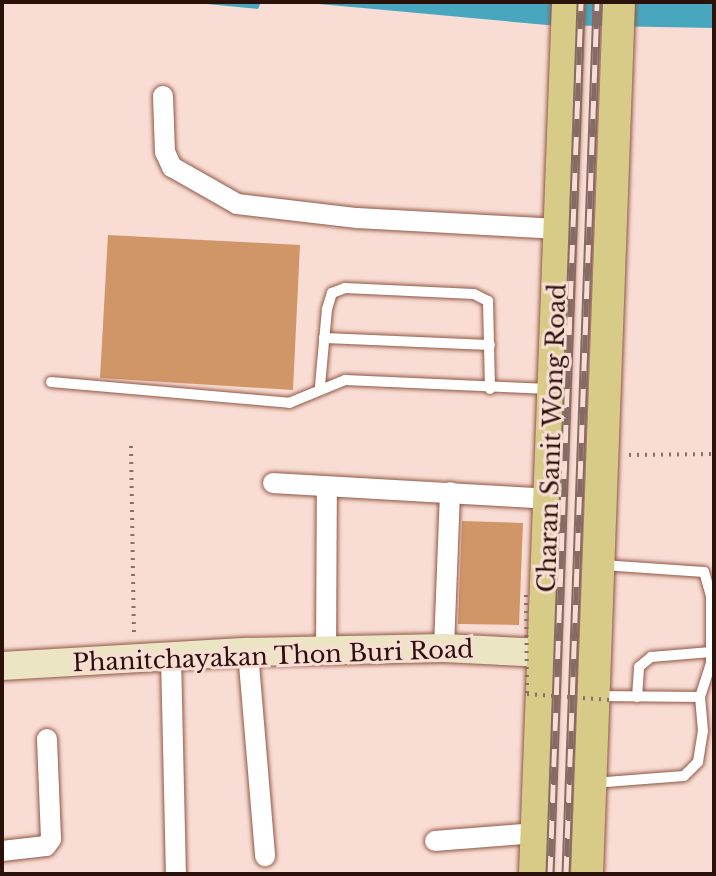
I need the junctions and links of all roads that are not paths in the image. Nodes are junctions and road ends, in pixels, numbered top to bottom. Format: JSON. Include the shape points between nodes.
{"nodes":[{"id":1,"x":568,"y":2,"type":"edge"},
{"id":2,"x":619,"y":2,"type":"edge"},
{"id":3,"x":163,"y":96,"type":"dead end"},
{"id":4,"x":559,"y":229,"type":"junction"},
{"id":5,"x":324,"y":338,"type":"junction"},
{"id":6,"x":490,"y":345,"type":"junction"},
{"id":7,"x":51,"y":382,"type":"dead end"},
{"id":8,"x":320,"y":386,"type":"junction"},
{"id":9,"x":490,"y":389,"type":"junction"},
{"id":10,"x":555,"y":389,"type":"junction"},
{"id":11,"x":273,"y":483,"type":"dead end"},
{"id":12,"x":327,"y":487,"type":"junction"},
{"id":13,"x":450,"y":492,"type":"junction"},
{"id":14,"x":551,"y":499,"type":"junction"},
{"id":15,"x":601,"y":565,"type":"junction"},
{"id":16,"x":444,"y":648,"type":"junction"},
{"id":17,"x":248,"y":652,"type":"junction"},
{"id":18,"x":711,"y":652,"type":"junction"},
{"id":19,"x":544,"y":653,"type":"junction"},
{"id":20,"x":326,"y":654,"type":"junction"},
{"id":21,"x":171,"y":657,"type":"junction"},
{"id":22,"x":2,"y":666,"type":"edge"},
{"id":23,"x":637,"y":697,"type":"junction"},
{"id":24,"x":700,"y":697,"type":"junction"},
{"id":25,"x":603,"y":698,"type":"junction"},
{"id":26,"x":47,"y":739,"type":"dead end"},
{"id":27,"x":591,"y":783,"type":"junction"},
{"id":28,"x":536,"y":833,"type":"junction"},
{"id":29,"x":435,"y":841,"type":"dead end"},
{"id":30,"x":2,"y":851,"type":"edge"},
{"id":31,"x":265,"y":856,"type":"dead end"},
{"id":32,"x":176,"y":874,"type":"edge"},
{"id":33,"x":535,"y":874,"type":"edge"},
{"id":34,"x":587,"y":874,"type":"edge"}],
"edges":[{"from":1,"to":4,"type":"main road","name":"Charan Sanit Wong Road"},
{"from":2,"to":15,"type":"main road"},
{"from":3,"to":4,"type":"street","via":[[165,152],[172,167],[237,204],[357,218]]},
{"from":4,"to":10,"type":"main road","name":"Charan Sanit Wong Road"},
{"from":5,"to":6,"type":"lane"},
{"from":5,"to":6,"type":"lane","via":[[332,293],[345,288],[474,294],[488,301]]},
{"from":5,"to":8,"type":"lane"},
{"from":6,"to":9,"type":"lane"},
{"from":7,"to":8,"type":"lane","via":[[289,403]]},
{"from":8,"to":9,"type":"lane","via":[[345,380]]},
{"from":9,"to":10,"type":"lane"},
{"from":10,"to":14,"type":"main road","name":"Charan Sanit Wong Road"},
{"from":11,"to":12,"type":"street"},
{"from":12,"to":13,"type":"street"},
{"from":12,"to":20,"type":"street"},
{"from":13,"to":14,"type":"street"},
{"from":13,"to":16,"type":"street"},
{"from":14,"to":19,"type":"main road","name":"Charan Sanit Wong Road"},
{"from":15,"to":18,"type":"lane","via":[[704,572],[711,596]]},
{"from":15,"to":25,"type":"main road"},
{"from":16,"to":19,"type":"main road","name":"Phanitchayakan Thon Buri Road"},
{"from":16,"to":20,"type":"main road","name":"Phanitchayakan Thon Buri Road"},
{"from":17,"to":20,"type":"main road","name":"Phanitchayakan Thon Buri Road"},
{"from":17,"to":21,"type":"main road","name":"Phanitchayakan Thon Buri Road"},
{"from":17,"to":31,"type":"street"},
{"from":18,"to":23,"type":"lane","via":[[651,657],[639,667]]},
{"from":18,"to":24,"type":"lane"},
{"from":19,"to":28,"type":"main road","name":"Charan Sanit Wong Road"},
{"from":21,"to":22,"type":"main road","name":"Phanitchayakan Thon Buri Road"},
{"from":21,"to":32,"type":"street"},
{"from":23,"to":24,"type":"lane"},
{"from":23,"to":25,"type":"lane"},
{"from":24,"to":27,"type":"lane","via":[[703,731],[698,762],[684,776]]},
{"from":25,"to":27,"type":"main road"},
{"from":26,"to":30,"type":"street","via":[[51,839],[46,846]]},
{"from":27,"to":34,"type":"main road"},
{"from":28,"to":29,"type":"street"},
{"from":28,"to":33,"type":"main road","name":"Charan Sanit Wong Road"}]}
